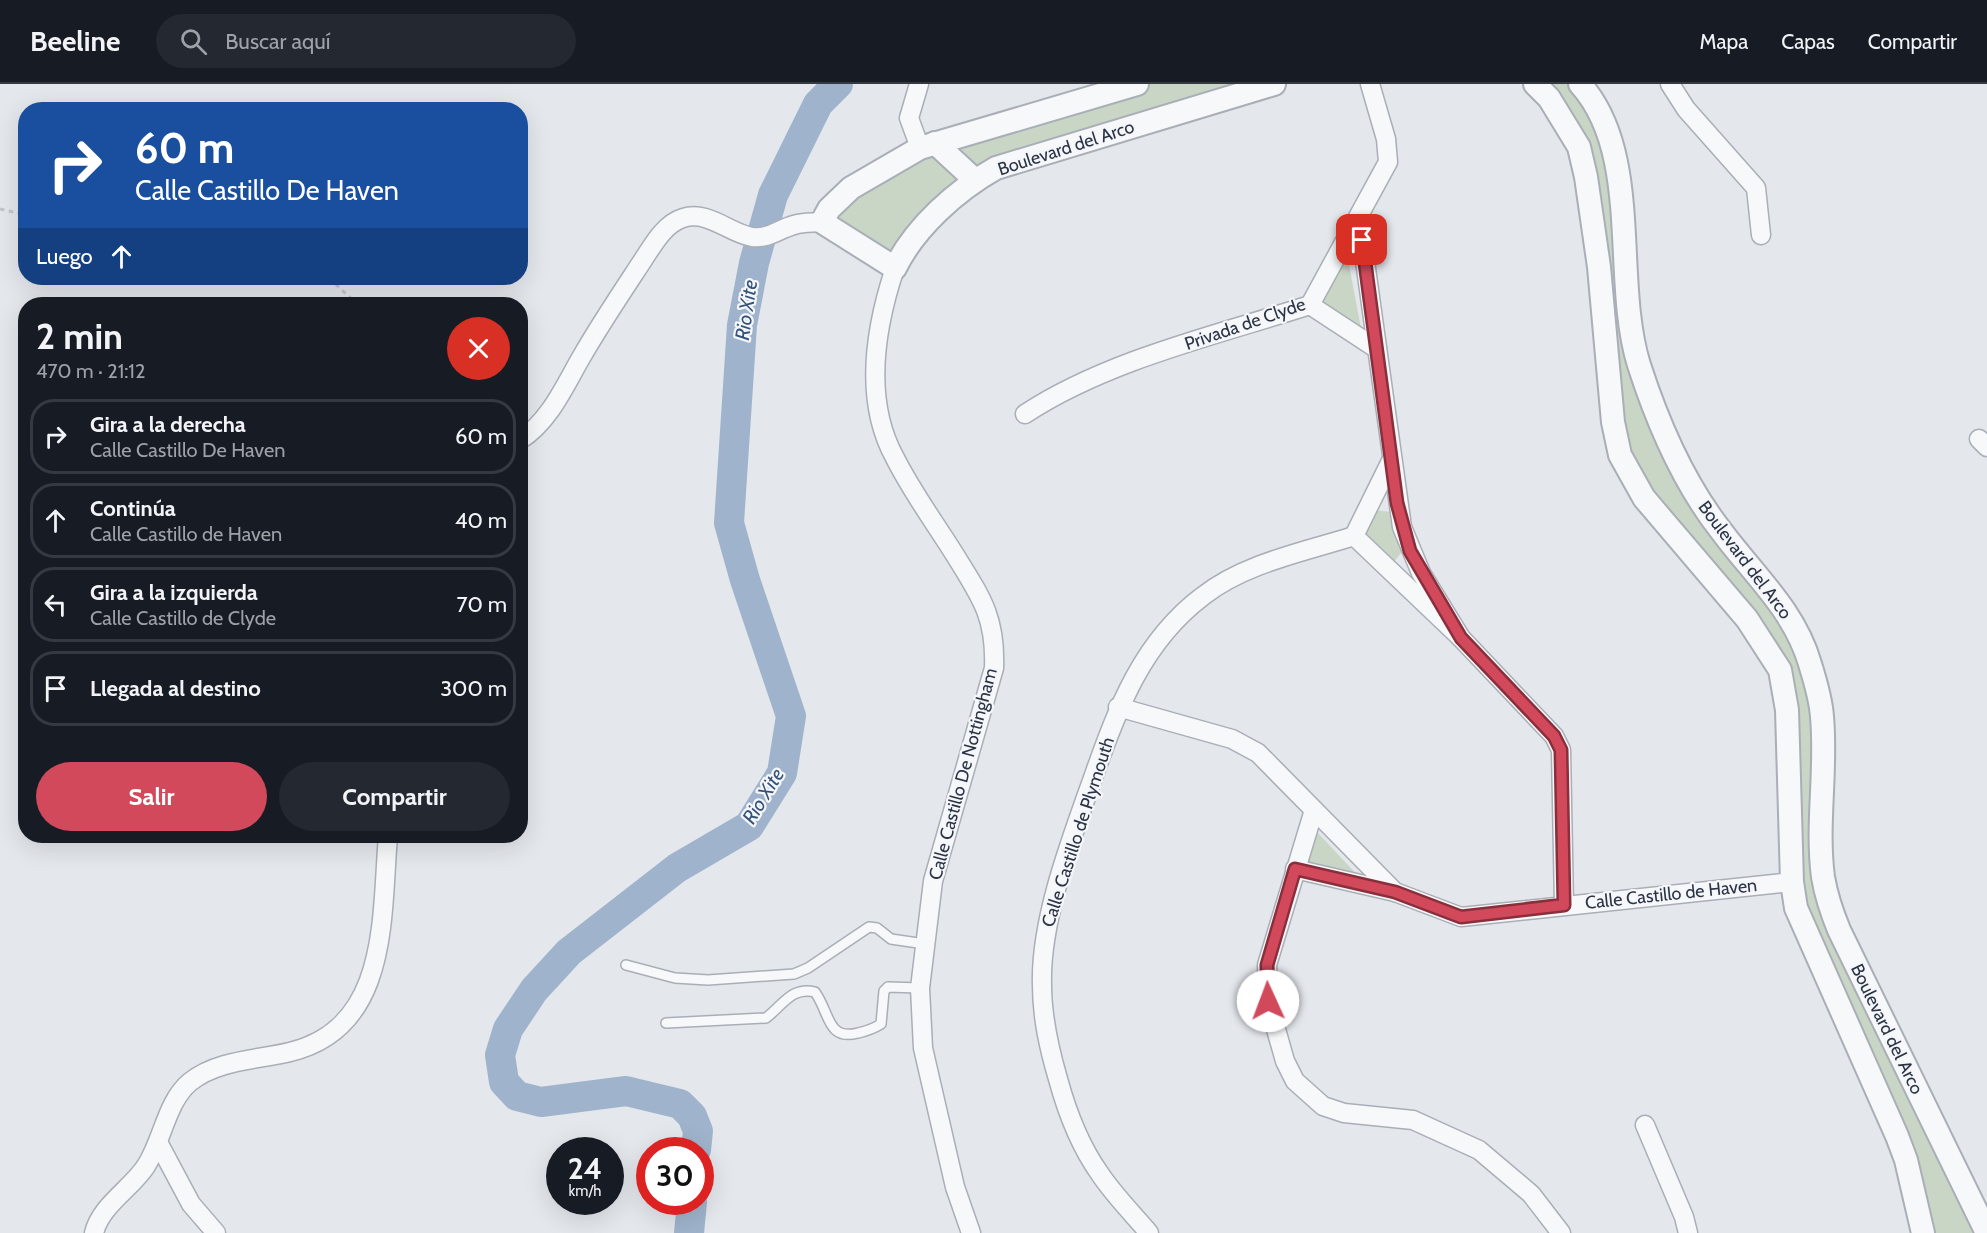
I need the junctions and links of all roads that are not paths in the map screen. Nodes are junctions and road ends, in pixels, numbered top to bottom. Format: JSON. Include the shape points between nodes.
{"nodes":[{"id":1,"x":919,"y":84,"type":"edge"},
{"id":2,"x":1137,"y":84,"type":"edge"},
{"id":3,"x":1274,"y":84,"type":"edge"},
{"id":4,"x":1370,"y":84,"type":"edge"},
{"id":5,"x":1535,"y":84,"type":"edge"},
{"id":6,"x":1580,"y":84,"type":"edge"},
{"id":7,"x":1670,"y":84,"type":"edge"},
{"id":8,"x":928,"y":145,"type":"junction"},
{"id":9,"x":975,"y":180,"type":"junction"},
{"id":10,"x":1359,"y":218,"type":"junction"},
{"id":11,"x":822,"y":222,"type":"junction"},
{"id":12,"x":1761,"y":235,"type":"dead end"},
{"id":13,"x":895,"y":268,"type":"junction"},
{"id":14,"x":1310,"y":305,"type":"junction"},
{"id":15,"x":1377,"y":349,"type":"junction"},
{"id":16,"x":1025,"y":414,"type":"dead end"},
{"id":17,"x":528,"y":432,"type":"edge"},
{"id":18,"x":1392,"y":459,"type":"junction"},
{"id":19,"x":1354,"y":536,"type":"junction"},
{"id":20,"x":1461,"y":638,"type":"junction"},
{"id":21,"x":1119,"y":707,"type":"junction"},
{"id":22,"x":1314,"y":810,"type":"junction"},
{"id":23,"x":387,"y":843,"type":"edge"},
{"id":24,"x":1295,"y":869,"type":"junction"},
{"id":25,"x":1792,"y":882,"type":"junction"},
{"id":26,"x":1395,"y":892,"type":"junction"},
{"id":27,"x":1564,"y":905,"type":"junction"},
{"id":28,"x":925,"y":944,"type":"junction"},
{"id":29,"x":1851,"y":956,"type":"junction"},
{"id":30,"x":626,"y":965,"type":"dead end"},
{"id":31,"x":920,"y":988,"type":"junction"},
{"id":32,"x":666,"y":1023,"type":"dead end"},
{"id":33,"x":1645,"y":1125,"type":"dead end"},
{"id":34,"x":159,"y":1144,"type":"junction"},
{"id":35,"x":94,"y":1233,"type":"edge"},
{"id":36,"x":216,"y":1233,"type":"edge"},
{"id":37,"x":971,"y":1233,"type":"edge"},
{"id":38,"x":1149,"y":1233,"type":"edge"},
{"id":39,"x":1561,"y":1233,"type":"edge"},
{"id":40,"x":1688,"y":1233,"type":"edge"},
{"id":41,"x":1923,"y":1233,"type":"edge"},
{"id":42,"x":1987,"y":1233,"type":"edge"}],
"edges":[{"from":1,"to":8,"type":"street","via":[[909,118]]},
{"from":2,"to":8,"type":"street"},
{"from":3,"to":9,"type":"street","name":"Boulevard del Arco","via":[[996,168]]},
{"from":4,"to":10,"type":"street","name":"Privada de Clyde","via":[[1386,139],[1388,162]]},
{"from":5,"to":25,"type":"street","name":"Boulevard del Arco","via":[[1549,98],[1579,147],[1586,177],[1620,455],[1644,498],[1747,619],[1780,670],[1787,710]]},
{"from":6,"to":29,"type":"street","name":"Boulevard del Arco","via":[[1602,115],[1617,165],[1631,331],[1660,423],[1701,503],[1778,599],[1810,663],[1822,716],[1823,878],[1829,904]]},
{"from":7,"to":12,"type":"street","via":[[1686,109],[1756,188]]},
{"from":8,"to":9,"type":"street"},
{"from":8,"to":11,"type":"street","via":[[851,188],[829,209]]},
{"from":9,"to":13,"type":"street","name":"Boulevard del Arco","via":[[909,244]]},
{"from":10,"to":14,"type":"street","name":"Privada de Clyde"},
{"from":10,"to":15,"type":"street"},
{"from":11,"to":13,"type":"street"},
{"from":11,"to":17,"type":"street","via":[[794,225],[759,238],[694,216],[675,222],[623,290],[560,395]]},
{"from":13,"to":28,"type":"street","name":"Calle Castillo De Nottingham","via":[[881,309],[877,347],[874,382],[880,414],[894,457],[988,612],[995,645],[994,668],[933,881]]},
{"from":14,"to":15,"type":"street","name":"Privada de Clyde"},
{"from":14,"to":16,"type":"street","name":"Privada de Clyde","via":[[1146,358],[1066,389]]},
{"from":15,"to":18,"type":"street"},
{"from":18,"to":19,"type":"street"},
{"from":18,"to":20,"type":"street","via":[[1397,503],[1410,551]]},
{"from":19,"to":20,"type":"street"},
{"from":19,"to":21,"type":"street","name":"Calle Castillo de Plymouth","via":[[1242,573],[1204,595],[1177,617],[1152,647]]},
{"from":20,"to":27,"type":"street","via":[[1554,736],[1561,750]]},
{"from":21,"to":22,"type":"street","name":"Calle Castillo de Haven","via":[[1232,739],[1258,753]]},
{"from":21,"to":38,"type":"street","name":"Calle Castillo de Plymouth","via":[[1081,812],[1047,928],[1042,999],[1048,1043],[1065,1108],[1100,1174]]},
{"from":22,"to":24,"type":"street"},
{"from":22,"to":26,"type":"street","name":"Calle Castillo de Haven"},
{"from":23,"to":34,"type":"street","via":[[379,951],[359,1004],[319,1041],[292,1052],[206,1071],[189,1083],[176,1100]]},
{"from":24,"to":26,"type":"street"},
{"from":24,"to":39,"type":"street","via":[[1267,977],[1268,1001],[1285,1062],[1295,1081],[1323,1106],[1344,1113],[1413,1120],[1479,1150],[1531,1194]]},
{"from":25,"to":27,"type":"street","name":"Calle Castillo de Haven"},
{"from":25,"to":29,"type":"street","via":[[1809,886],[1819,921],[1828,936]]},
{"from":25,"to":41,"type":"street","name":"Boulevard del Arco","via":[[1804,930],[1906,1160]]},
{"from":26,"to":27,"type":"street","name":"Calle Castillo de Haven","via":[[1461,917]]},
{"from":28,"to":30,"type":"lane","via":[[891,939],[869,927],[794,974],[727,980],[675,978]]},
{"from":28,"to":31,"type":"street","name":"Calle Castillo De Nottingham"},
{"from":29,"to":42,"type":"street","name":"Boulevard del Arco"},
{"from":31,"to":32,"type":"lane","via":[[888,987],[884,991],[881,1024],[873,1030],[845,1036],[838,1034],[815,992],[805,989],[792,994],[766,1018]]},
{"from":31,"to":37,"type":"street","name":"Calle Castillo De Nottingham","via":[[923,1048],[955,1187]]},
{"from":33,"to":40,"type":"street"},
{"from":34,"to":35,"type":"street","via":[[138,1178],[107,1209]]},
{"from":34,"to":36,"type":"street","via":[[191,1204]]}]}
